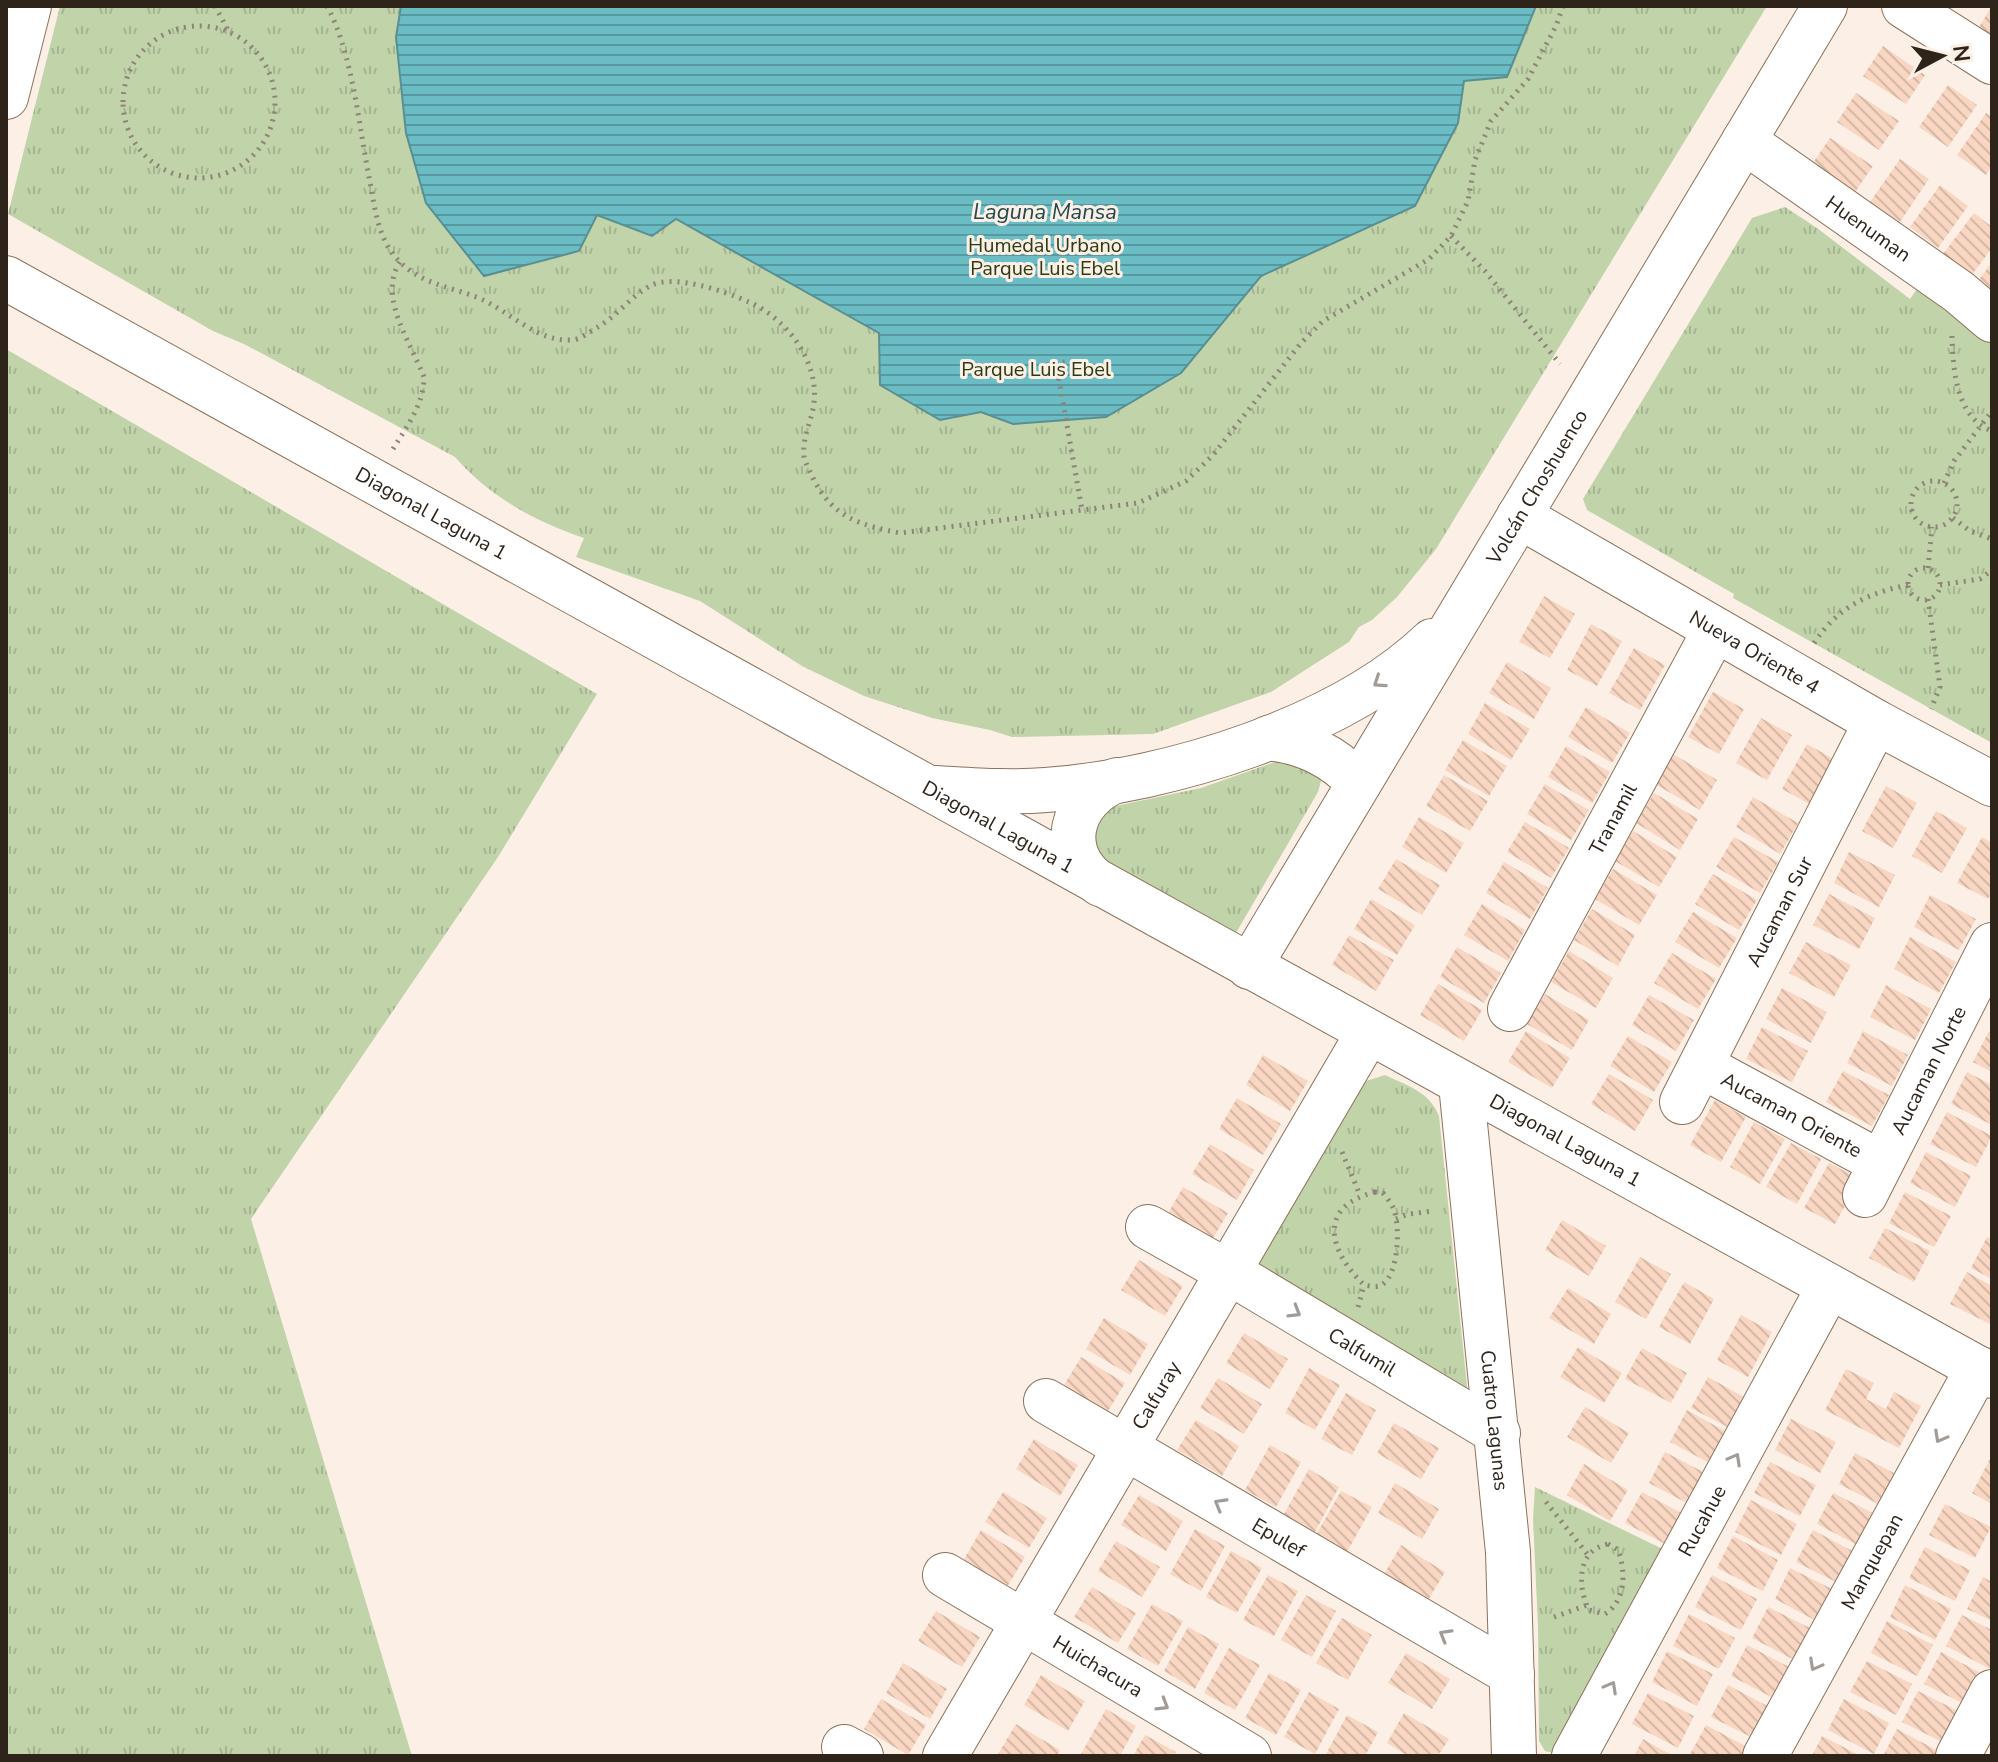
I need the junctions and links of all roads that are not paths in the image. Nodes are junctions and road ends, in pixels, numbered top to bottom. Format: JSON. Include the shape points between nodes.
{"nodes":[{"id":1,"x":29,"y":6,"type":"edge"},
{"id":2,"x":1825,"y":6,"type":"edge"},
{"id":3,"x":1904,"y":6,"type":"edge"},
{"id":4,"x":1992,"y":62,"type":"edge"},
{"id":5,"x":6,"y":97,"type":"edge"},
{"id":6,"x":1744,"y":141,"type":"junction"},
{"id":7,"x":6,"y":278,"type":"edge"},
{"id":8,"x":1992,"y":320,"type":"edge"},
{"id":9,"x":1519,"y":516,"type":"junction"},
{"id":10,"x":1460,"y":615,"type":"junction"},
{"id":11,"x":1715,"y":630,"type":"junction"},
{"id":12,"x":1876,"y":722,"type":"junction"},
{"id":13,"x":1268,"y":738,"type":"junction"},
{"id":14,"x":1117,"y":780,"type":"junction"},
{"id":15,"x":1359,"y":783,"type":"junction"},
{"id":16,"x":1992,"y":784,"type":"edge"},
{"id":17,"x":923,"y":787,"type":"junction"},
{"id":18,"x":1104,"y":887,"type":"junction"},
{"id":19,"x":1992,"y":945,"type":"edge"},
{"id":20,"x":1249,"y":967,"type":"junction"},
{"id":21,"x":1510,"y":1009,"type":"dead end"},
{"id":22,"x":1368,"y":1033,"type":"junction"},
{"id":23,"x":1461,"y":1084,"type":"junction"},
{"id":24,"x":1692,"y":1084,"type":"joint"},
{"id":25,"x":1873,"y":1179,"type":"joint"},
{"id":26,"x":1148,"y":1227,"type":"dead end"},
{"id":27,"x":1228,"y":1272,"type":"junction"},
{"id":28,"x":1829,"y":1287,"type":"junction"},
{"id":29,"x":1985,"y":1372,"type":"edge"},
{"id":30,"x":1046,"y":1401,"type":"dead end"},
{"id":31,"x":1498,"y":1433,"type":"junction"},
{"id":32,"x":1125,"y":1448,"type":"junction"},
{"id":33,"x":945,"y":1575,"type":"dead end"},
{"id":34,"x":1023,"y":1622,"type":"junction"},
{"id":35,"x":1512,"y":1674,"type":"junction"},
{"id":36,"x":1992,"y":1692,"type":"edge"},
{"id":37,"x":945,"y":1756,"type":"edge"},
{"id":38,"x":1249,"y":1756,"type":"edge"},
{"id":39,"x":1514,"y":1756,"type":"edge"},
{"id":40,"x":1574,"y":1756,"type":"edge"},
{"id":41,"x":1765,"y":1756,"type":"edge"},
{"id":42,"x":1958,"y":1756,"type":"edge"}],
"edges":[{"from":1,"to":5,"type":"street"},
{"from":2,"to":6,"type":"street","name":"Volcán Choshuenco"},
{"from":3,"to":4,"type":"street"},
{"from":6,"to":8,"type":"street","name":"Huenuman"},
{"from":6,"to":9,"type":"street","name":"Volcán Choshuenco"},
{"from":7,"to":17,"type":"street","name":"Diagonal Laguna 1"},
{"from":9,"to":10,"type":"street","name":"Volcán Choshuenco"},
{"from":9,"to":11,"type":"street","name":"Nueva Oriente 4"},
{"from":10,"to":13,"type":"street","one_way":true,"via":[[1373,687]]},
{"from":10,"to":15,"type":"street","name":"Volcán Choshuenco"},
{"from":11,"to":12,"type":"street","name":"Nueva Oriente 4"},
{"from":11,"to":21,"type":"street","name":"Tranamil"},
{"from":12,"to":16,"type":"street","name":"Nueva Oriente 4"},
{"from":12,"to":24,"type":"street","name":"Aucaman Sur"},
{"from":13,"to":14,"type":"street"},
{"from":13,"to":15,"type":"street","via":[[1321,753]]},
{"from":14,"to":17,"type":"street","via":[[1000,792]]},
{"from":14,"to":18,"type":"street","via":[[1102,786],[1081,808],[1073,839],[1082,867]]},
{"from":15,"to":20,"type":"street","name":"Volcán Choshuenco"},
{"from":17,"to":18,"type":"street","name":"Diagonal Laguna 1"},
{"from":18,"to":20,"type":"street","name":"Diagonal Laguna 1"},
{"from":19,"to":25,"type":"street","name":"Aucaman Norte"},
{"from":20,"to":22,"type":"street","name":"Diagonal Laguna 1"},
{"from":22,"to":23,"type":"street","name":"Diagonal Laguna 1"},
{"from":22,"to":27,"type":"street","name":"Calfuray"},
{"from":23,"to":28,"type":"street","name":"Diagonal Laguna 1"},
{"from":23,"to":31,"type":"street","name":"Cuatro Lagunas"},
{"from":24,"to":25,"type":"street","name":"Aucaman Oriente"},
{"from":26,"to":27,"type":"street","name":"Calfumil"},
{"from":27,"to":31,"type":"street","name":"Calfumil","one_way":true},
{"from":27,"to":32,"type":"street","name":"Calfuray"},
{"from":28,"to":29,"type":"street","name":"Diagonal Laguna 1"},
{"from":40,"to":28,"type":"street","name":"Rucahue","one_way":true},
{"from":29,"to":41,"type":"street","name":"Manquepan","one_way":true},
{"from":30,"to":32,"type":"street","name":"Epulef"},
{"from":31,"to":35,"type":"street","name":"Cuatro Lagunas"},
{"from":32,"to":34,"type":"street","name":"Calfuray"},
{"from":35,"to":32,"type":"street","name":"Epulef","one_way":true},
{"from":33,"to":34,"type":"street","name":"Huichacura"},
{"from":34,"to":37,"type":"street","name":"Calfuray"},
{"from":34,"to":38,"type":"street","name":"Huichacura","one_way":true},
{"from":35,"to":39,"type":"street","name":"Cuatro Lagunas"},
{"from":36,"to":42,"type":"street"}]}
